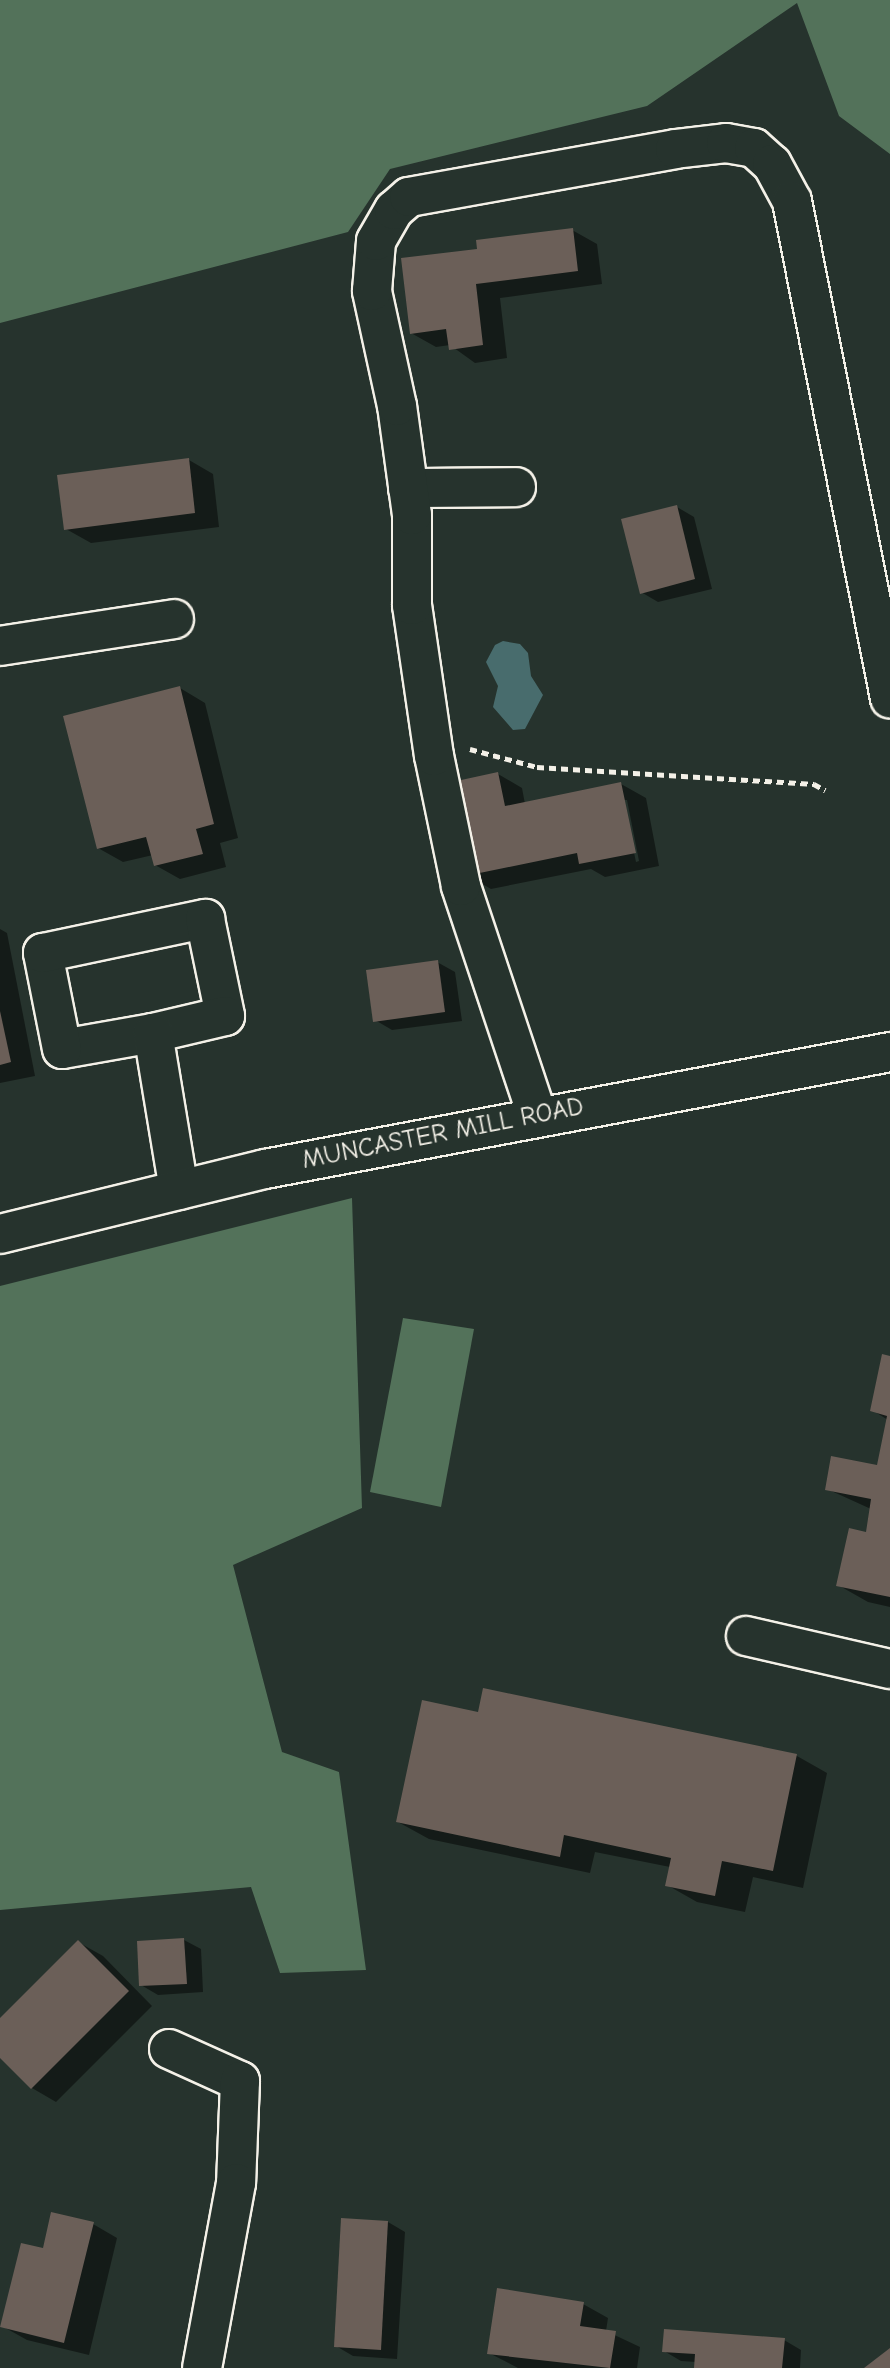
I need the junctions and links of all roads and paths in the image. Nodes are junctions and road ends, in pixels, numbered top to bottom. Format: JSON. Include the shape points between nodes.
{"nodes":[{"id":1,"x":516,"y":487,"type":"dead end"},
{"id":2,"x":408,"y":488,"type":"junction"},
{"id":3,"x":174,"y":619,"type":"dead end"},
{"id":4,"x":0,"y":646,"type":"edge"},
{"id":5,"x":890,"y":698,"type":"edge"},
{"id":6,"x":434,"y":757,"type":"junction"},
{"id":7,"x":825,"y":790,"type":"dead end"},
{"id":8,"x":153,"y":1032,"type":"junction"},
{"id":9,"x":890,"y":1052,"type":"edge"},
{"id":10,"x":537,"y":1115,"type":"junction"},
{"id":11,"x":179,"y":1190,"type":"junction"},
{"id":12,"x":0,"y":1234,"type":"edge"},
{"id":13,"x":746,"y":1636,"type":"dead end"},
{"id":14,"x":890,"y":1669,"type":"edge"},
{"id":15,"x":169,"y":2049,"type":"dead end"},
{"id":16,"x":202,"y":2368,"type":"edge"}],
"edges":[{"from":1,"to":2,"type":"main road"},
{"from":2,"to":5,"type":"main road","via":[[397,407],[372,291],[376,241],[394,210],[409,197],[662,151],[726,143],[754,148],[772,164],[792,201]]},
{"from":2,"to":6,"type":"main road","via":[[412,605]]},
{"from":3,"to":4,"type":"main road"},
{"from":6,"to":7,"type":"path","via":[[477,748],[537,766],[814,784]]},
{"from":6,"to":10,"type":"main road","via":[[461,886]]},
{"from":8,"to":8,"type":"main road","via":[[225,1016],[205,919],[43,953],[62,1049]]},
{"from":8,"to":11,"type":"main road"},
{"from":9,"to":10,"type":"main road","name":"MUNCASTER MILL ROAD"},
{"from":10,"to":11,"type":"main road","name":"MUNCASTER MILL ROAD"},
{"from":11,"to":12,"type":"main road","name":"MUNCASTER MILL ROAD"},
{"from":13,"to":14,"type":"main road"},
{"from":15,"to":16,"type":"main road","via":[[240,2081],[236,2183]]}]}
